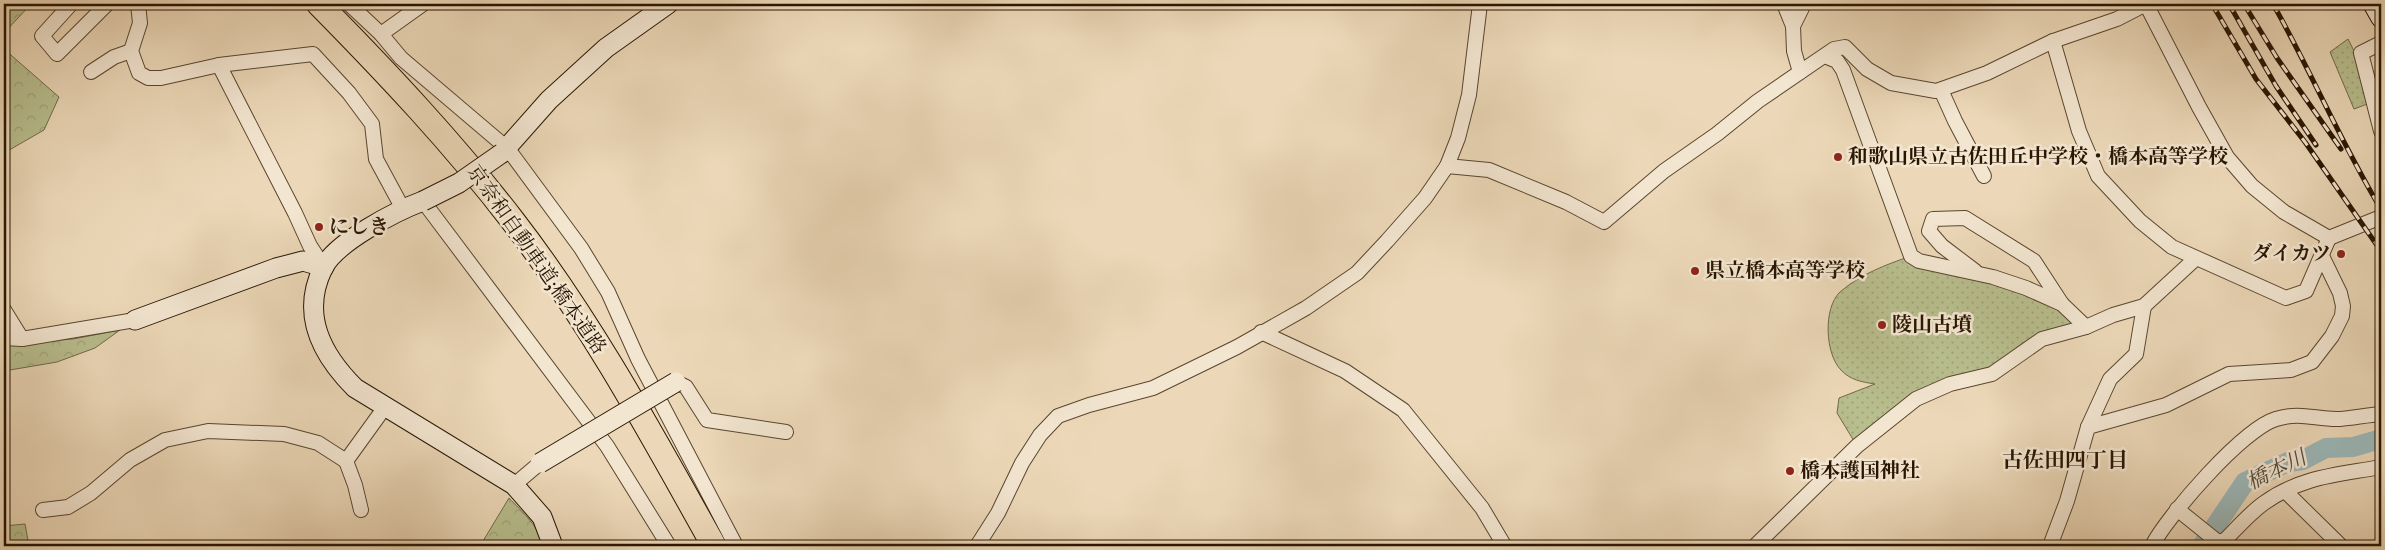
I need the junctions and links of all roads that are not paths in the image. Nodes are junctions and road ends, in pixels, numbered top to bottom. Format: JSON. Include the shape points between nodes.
{"nodes":[{"id":1,"x":71,"y":4,"type":"edge"},
{"id":2,"x":107,"y":4,"type":"edge"},
{"id":3,"x":138,"y":4,"type":"edge"},
{"id":4,"x":319,"y":4,"type":"edge"},
{"id":5,"x":349,"y":4,"type":"edge"},
{"id":6,"x":422,"y":4,"type":"edge"},
{"id":7,"x":668,"y":4,"type":"edge"},
{"id":8,"x":1480,"y":4,"type":"edge"},
{"id":9,"x":1784,"y":4,"type":"edge"},
{"id":10,"x":1804,"y":4,"type":"edge"},
{"id":11,"x":2146,"y":4,"type":"edge"},
{"id":12,"x":2373,"y":4,"type":"edge"},
{"id":13,"x":2381,"y":18,"type":"edge"},
{"id":14,"x":1793,"y":26,"type":"junction"},
{"id":15,"x":381,"y":34,"type":"junction"},
{"id":16,"x":2053,"y":41,"type":"junction"},
{"id":17,"x":2381,"y":43,"type":"edge"},
{"id":18,"x":131,"y":51,"type":"junction"},
{"id":19,"x":1825,"y":56,"type":"junction"},
{"id":20,"x":219,"y":65,"type":"junction"},
{"id":21,"x":91,"y":72,"type":"dead end"},
{"id":22,"x":1800,"y":72,"type":"junction"},
{"id":23,"x":1941,"y":90,"type":"junction"},
{"id":24,"x":2381,"y":131,"type":"edge"},
{"id":25,"x":505,"y":151,"type":"junction"},
{"id":26,"x":1447,"y":166,"type":"junction"},
{"id":27,"x":1984,"y":176,"type":"dead end"},
{"id":28,"x":423,"y":202,"type":"junction"},
{"id":29,"x":403,"y":209,"type":"junction"},
{"id":30,"x":2381,"y":217,"type":"edge"},
{"id":31,"x":2329,"y":238,"type":"junction"},
{"id":32,"x":2322,"y":256,"type":"junction"},
{"id":33,"x":2195,"y":259,"type":"junction"},
{"id":34,"x":324,"y":267,"type":"junction"},
{"id":35,"x":1979,"y":274,"type":"junction"},
{"id":36,"x":2062,"y":304,"type":"junction"},
{"id":37,"x":2144,"y":306,"type":"junction"},
{"id":38,"x":4,"y":310,"type":"edge"},
{"id":39,"x":135,"y":320,"type":"joint"},
{"id":40,"x":2086,"y":327,"type":"junction"},
{"id":41,"x":1261,"y":332,"type":"junction"},
{"id":42,"x":4,"y":338,"type":"edge"},
{"id":43,"x":22,"y":339,"type":"junction"},
{"id":44,"x":676,"y":382,"type":"joint"},
{"id":45,"x":385,"y":407,"type":"junction"},
{"id":46,"x":2381,"y":414,"type":"edge"},
{"id":47,"x":2088,"y":427,"type":"junction"},
{"id":48,"x":786,"y":432,"type":"dead end"},
{"id":49,"x":346,"y":461,"type":"junction"},
{"id":50,"x":540,"y":462,"type":"joint"},
{"id":51,"x":2381,"y":467,"type":"edge"},
{"id":52,"x":514,"y":485,"type":"junction"},
{"id":53,"x":2284,"y":491,"type":"junction"},
{"id":54,"x":2177,"y":509,"type":"junction"},
{"id":55,"x":43,"y":510,"type":"dead end"},
{"id":56,"x":361,"y":510,"type":"dead end"},
{"id":57,"x":554,"y":546,"type":"edge"},
{"id":58,"x":669,"y":546,"type":"edge"},
{"id":59,"x":721,"y":546,"type":"edge"},
{"id":60,"x":977,"y":546,"type":"edge"},
{"id":61,"x":1503,"y":546,"type":"edge"},
{"id":62,"x":1755,"y":546,"type":"edge"},
{"id":63,"x":2050,"y":546,"type":"edge"},
{"id":64,"x":2152,"y":546,"type":"edge"},
{"id":65,"x":2341,"y":546,"type":"edge"}],
"edges":[{"from":1,"to":2,"type":"street","via":[[42,36],[57,54]]},
{"from":3,"to":18,"type":"street","via":[[140,23]]},
{"from":4,"to":59,"type":"highway","name":"京奈和自動車道;橋本道路","via":[[449,141],[514,222],[572,305]]},
{"from":5,"to":15,"type":"street"},
{"from":6,"to":15,"type":"street"},
{"from":7,"to":25,"type":"street","via":[[606,48],[549,100]]},
{"from":8,"to":26,"type":"street","via":[[1469,95]]},
{"from":9,"to":14,"type":"street"},
{"from":10,"to":14,"type":"street"},
{"from":11,"to":16,"type":"street","via":[[2117,19]]},
{"from":11,"to":31,"type":"street","via":[[2228,157],[2252,186],[2284,212]]},
{"from":12,"to":13,"type":"street"},
{"from":14,"to":22,"type":"street","via":[[1794,51]]},
{"from":15,"to":25,"type":"street","via":[[401,58]]},
{"from":16,"to":23,"type":"street","via":[[1987,73]]},
{"from":16,"to":33,"type":"street","via":[[2079,131],[2098,176],[2140,221],[2172,247]]},
{"from":17,"to":24,"type":"street","via":[[2362,53]]},
{"from":18,"to":20,"type":"street","via":[[139,73],[148,78]]},
{"from":18,"to":21,"type":"street","via":[[114,57]]},
{"from":19,"to":22,"type":"street"},
{"from":19,"to":23,"type":"street","via":[[1844,47],[1867,69],[1891,83],[1930,92]]},
{"from":19,"to":35,"type":"street","via":[[1836,61],[1842,70],[1911,256],[1919,261]]},
{"from":20,"to":29,"type":"street","via":[[313,54],[372,124],[376,159]]},
{"from":20,"to":34,"type":"street","via":[[310,246]]},
{"from":22,"to":26,"type":"street","via":[[1664,171],[1604,222],[1566,202],[1489,170]]},
{"from":23,"to":27,"type":"street"},
{"from":25,"to":28,"type":"street","bridge":true,"via":[[459,183]]},
{"from":25,"to":59,"type":"street","via":[[581,248],[608,292]]},
{"from":26,"to":41,"type":"street","via":[[1425,198],[1356,273],[1306,308]]},
{"from":28,"to":29,"type":"street"},
{"from":28,"to":58,"type":"street","via":[[606,446]]},
{"from":29,"to":34,"type":"street","via":[[344,246]]},
{"from":30,"to":31,"type":"street"},
{"from":31,"to":32,"type":"street"},
{"from":32,"to":33,"type":"street","via":[[2306,291],[2286,298]]},
{"from":32,"to":47,"type":"street","via":[[2343,306],[2342,316],[2332,336],[2312,362],[2292,370],[2229,374],[2166,405]]},
{"from":33,"to":37,"type":"street"},
{"from":34,"to":39,"type":"street","via":[[303,261],[294,263]]},
{"from":34,"to":45,"type":"street","via":[[316,289],[314,318],[322,347],[336,369],[355,388]]},
{"from":35,"to":36,"type":"street","via":[[2026,288]]},
{"from":35,"to":36,"type":"street","via":[[1942,246],[1929,231],[1933,219],[1965,218],[2034,261]]},
{"from":36,"to":40,"type":"street"},
{"from":37,"to":40,"type":"street"},
{"from":37,"to":47,"type":"street","via":[[2136,354],[2110,379]]},
{"from":38,"to":43,"type":"street"},
{"from":39,"to":43,"type":"street"},
{"from":40,"to":62,"type":"street","via":[[2042,339],[1992,374],[1950,384],[1916,399],[1857,446]]},
{"from":41,"to":60,"type":"street","via":[[1154,388],[1058,416],[1040,435],[1022,463],[998,513]]},
{"from":41,"to":61,"type":"street","via":[[1345,370],[1403,410],[1482,508]]},
{"from":42,"to":43,"type":"street"},
{"from":44,"to":48,"type":"street","via":[[686,387],[707,420]]},
{"from":44,"to":50,"type":"street","bridge":true},
{"from":45,"to":49,"type":"street"},
{"from":45,"to":52,"type":"street"},
{"from":46,"to":54,"type":"street","via":[[2338,419],[2304,414],[2275,419],[2258,427],[2243,440]]},
{"from":47,"to":63,"type":"street"},
{"from":49,"to":55,"type":"street","via":[[318,443],[284,434],[208,432],[165,440],[130,460],[68,507]]},
{"from":49,"to":56,"type":"street","via":[[356,485]]},
{"from":50,"to":52,"type":"street"},
{"from":51,"to":53,"type":"street","via":[[2337,473]]},
{"from":52,"to":57,"type":"street","via":[[542,517]]},
{"from":53,"to":54,"type":"street","via":[[2264,503],[2225,540],[2218,542]]},
{"from":53,"to":65,"type":"street"},
{"from":54,"to":64,"type":"street"}]}
